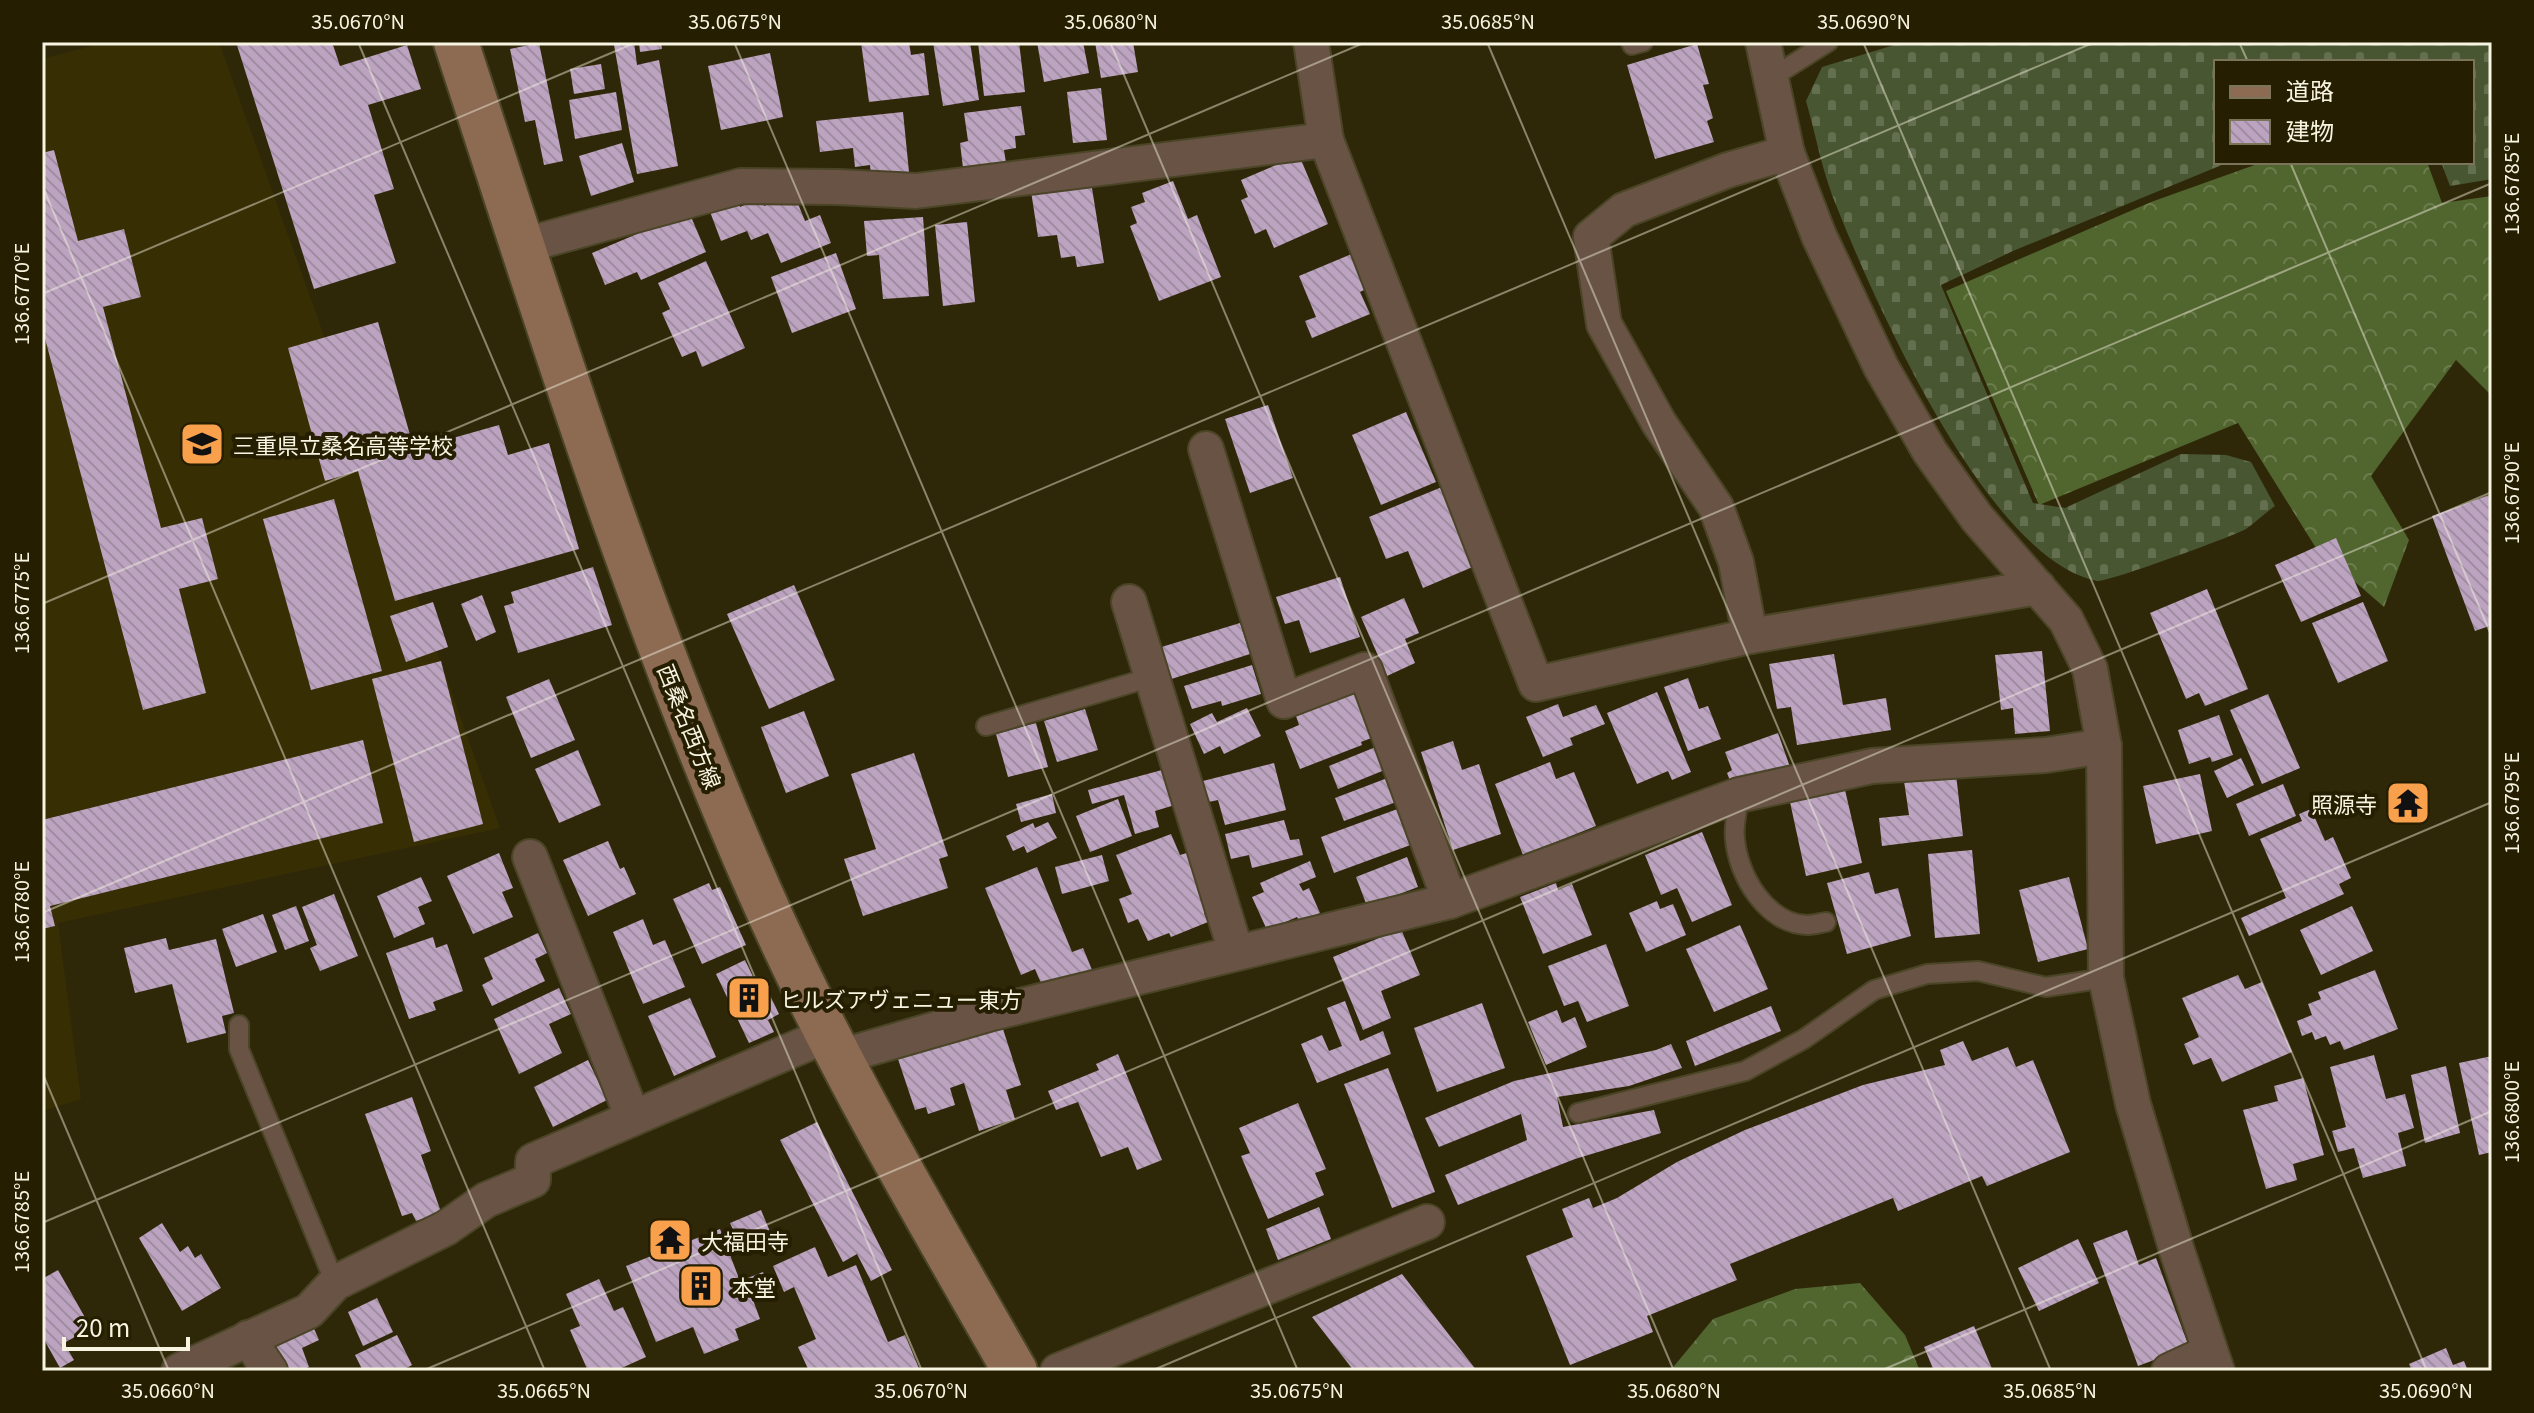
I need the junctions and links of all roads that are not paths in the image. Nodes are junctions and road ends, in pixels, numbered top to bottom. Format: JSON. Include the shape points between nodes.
{"nodes":[{"id":1,"x":456,"y":42,"type":"edge"},
{"id":2,"x":1311,"y":42,"type":"edge"},
{"id":3,"x":1631,"y":42,"type":"edge"},
{"id":4,"x":1643,"y":42,"type":"edge"},
{"id":5,"x":1763,"y":42,"type":"edge"},
{"id":6,"x":1828,"y":42,"type":"edge"},
{"id":7,"x":1771,"y":78,"type":"junction"},
{"id":8,"x":1326,"y":140,"type":"junction"},
{"id":9,"x":1787,"y":153,"type":"junction"},
{"id":10,"x":522,"y":246,"type":"junction"},
{"id":11,"x":1206,"y":449,"type":"dead end"},
{"id":12,"x":2038,"y":587,"type":"junction"},
{"id":13,"x":1129,"y":602,"type":"dead end"},
{"id":14,"x":1750,"y":636,"type":"junction"},
{"id":15,"x":1152,"y":677,"type":"junction"},
{"id":16,"x":986,"y":726,"type":"dead end"},
{"id":17,"x":2104,"y":746,"type":"junction"},
{"id":18,"x":1739,"y":795,"type":"junction"},
{"id":19,"x":530,"y":857,"type":"dead end"},
{"id":20,"x":1450,"y":901,"type":"junction"},
{"id":21,"x":1826,"y":922,"type":"dead end"},
{"id":22,"x":1236,"y":952,"type":"junction"},
{"id":23,"x":2106,"y":978,"type":"junction"},
{"id":24,"x":239,"y":1025,"type":"dead end"},
{"id":25,"x":833,"y":1046,"type":"junction"},
{"id":26,"x":1578,"y":1113,"type":"dead end"},
{"id":27,"x":633,"y":1118,"type":"junction"},
{"id":28,"x":1427,"y":1222,"type":"dead end"},
{"id":29,"x":335,"y":1283,"type":"junction"},
{"id":30,"x":248,"y":1338,"type":"junction"},
{"id":31,"x":2213,"y":1362,"type":"edge"},
{"id":32,"x":179,"y":1371,"type":"edge"},
{"id":33,"x":270,"y":1371,"type":"edge"},
{"id":34,"x":1015,"y":1371,"type":"edge"},
{"id":35,"x":1058,"y":1371,"type":"edge"},
{"id":36,"x":2169,"y":1371,"type":"edge"}],
"edges":[{"from":1,"to":10,"type":"street","name":"西桑名西方線"},
{"from":2,"to":8,"type":"street"},
{"from":3,"to":4,"type":"lane"},
{"from":5,"to":7,"type":"street"},
{"from":6,"to":7,"type":"lane"},
{"from":7,"to":9,"type":"street"},
{"from":8,"to":10,"type":"street","via":[[916,191],[741,186]]},
{"from":8,"to":14,"type":"street","via":[[1536,684]]},
{"from":9,"to":12,"type":"street","via":[[1819,236],[1881,367],[1930,452],[1977,518]]},
{"from":9,"to":14,"type":"street","via":[[1624,210],[1591,237],[1604,324],[1659,423],[1716,507],[1736,562]]},
{"from":10,"to":25,"type":"street","name":"西桑名西方線","via":[[670,677],[759,891]]},
{"from":11,"to":20,"type":"street","via":[[1284,701],[1365,670]]},
{"from":12,"to":14,"type":"street"},
{"from":12,"to":17,"type":"street","via":[[2066,620],[2090,669]]},
{"from":13,"to":15,"type":"street"},
{"from":15,"to":16,"type":"lane"},
{"from":15,"to":22,"type":"street"},
{"from":17,"to":18,"type":"street","via":[[1872,766]]},
{"from":17,"to":23,"type":"street"},
{"from":18,"to":20,"type":"street"},
{"from":18,"to":21,"type":"lane","via":[[1735,839],[1759,900],[1780,918],[1806,925]]},
{"from":19,"to":27,"type":"street"},
{"from":20,"to":22,"type":"street"},
{"from":22,"to":25,"type":"street"},
{"from":23,"to":26,"type":"lane","via":[[2046,987],[1978,971],[1927,974],[1874,990],[1804,1039],[1745,1071]]},
{"from":23,"to":31,"type":"street","via":[[2133,1104]]},
{"from":24,"to":29,"type":"lane","via":[[239,1049]]},
{"from":25,"to":27,"type":"street"},
{"from":25,"to":34,"type":"street","name":"西桑名西方線"},
{"from":27,"to":29,"type":"street","via":[[533,1161],[533,1180]]},
{"from":28,"to":35,"type":"street"},
{"from":29,"to":30,"type":"street","via":[[309,1311]]},
{"from":30,"to":32,"type":"street"},
{"from":30,"to":33,"type":"street"},
{"from":31,"to":36,"type":"street"}]}
